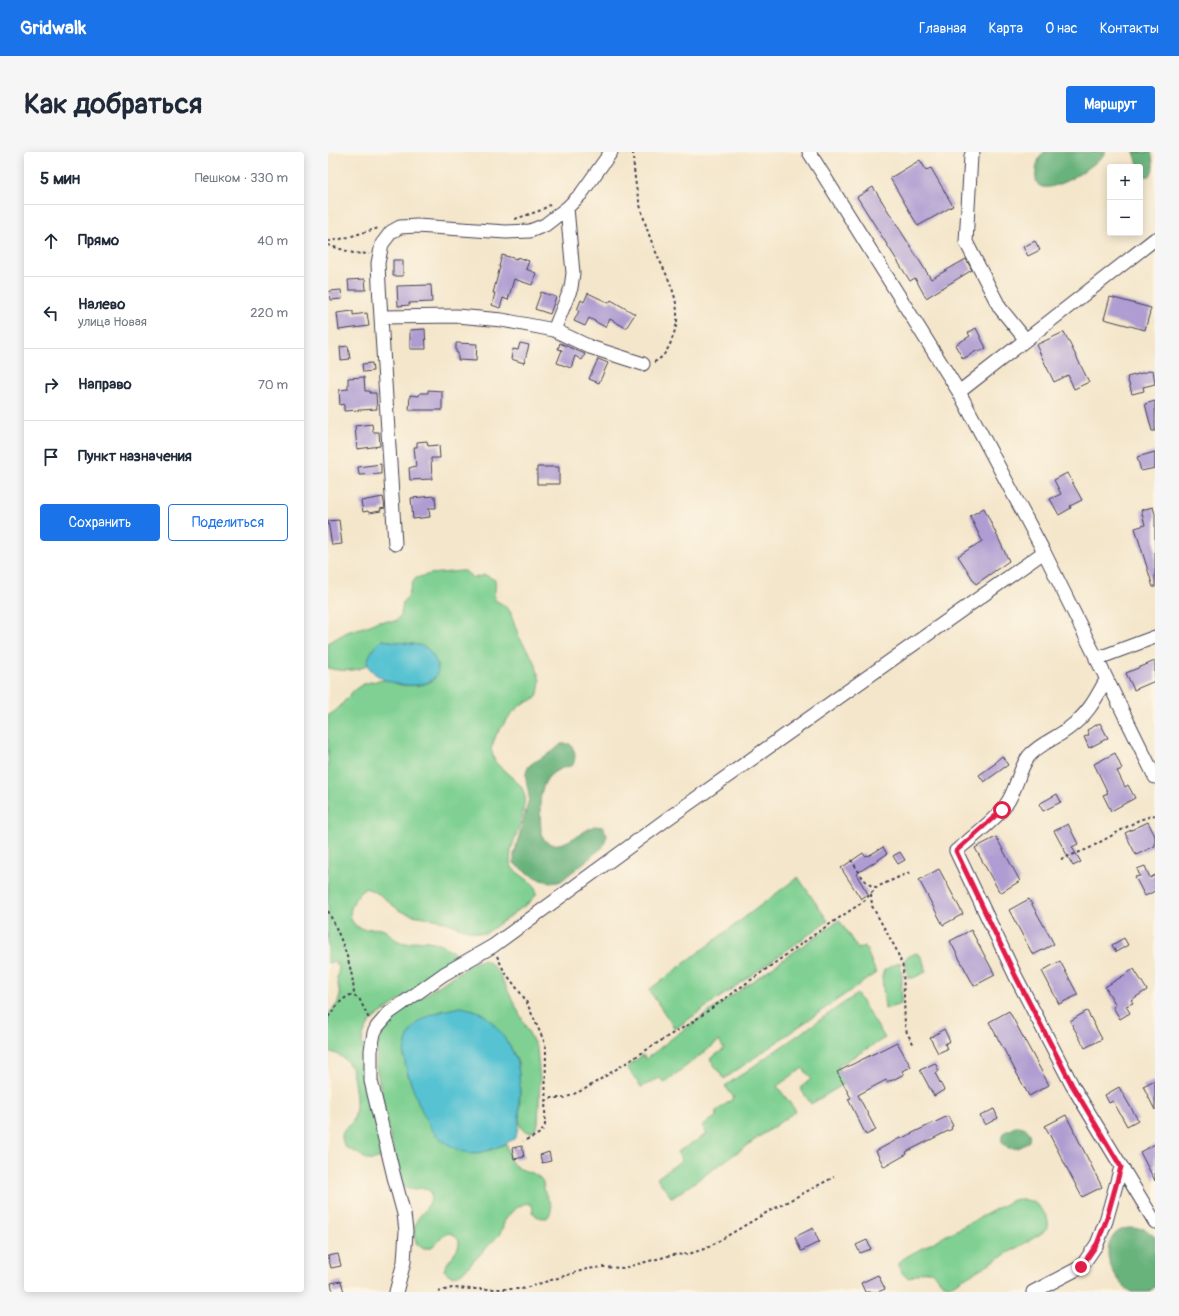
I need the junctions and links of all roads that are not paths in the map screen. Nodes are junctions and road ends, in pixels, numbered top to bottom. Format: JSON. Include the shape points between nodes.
{"nodes":[{"id":1,"x":611,"y":152,"type":"edge"},
{"id":2,"x":809,"y":152,"type":"edge"},
{"id":3,"x":973,"y":152,"type":"edge"},
{"id":4,"x":567,"y":208,"type":"junction"},
{"id":5,"x":1155,"y":239,"type":"edge"},
{"id":6,"x":382,"y":316,"type":"junction"},
{"id":7,"x":554,"y":330,"type":"junction"},
{"id":8,"x":1026,"y":340,"type":"junction"},
{"id":9,"x":643,"y":364,"type":"road end"},
{"id":10,"x":959,"y":392,"type":"junction"},
{"id":11,"x":394,"y":544,"type":"dead end"},
{"id":12,"x":1044,"y":552,"type":"junction"},
{"id":13,"x":1155,"y":637,"type":"edge"},
{"id":14,"x":1096,"y":659,"type":"junction"},
{"id":15,"x":1106,"y":680,"type":"junction"},
{"id":16,"x":1155,"y":777,"type":"edge"},
{"id":17,"x":1121,"y":1167,"type":"junction"},
{"id":18,"x":1155,"y":1222,"type":"edge"},
{"id":19,"x":396,"y":1292,"type":"edge"},
{"id":20,"x":1033,"y":1292,"type":"edge"}],
"edges":[{"from":1,"to":4,"type":"street","via":[[581,194]]},
{"from":2,"to":10,"type":"street"},
{"from":3,"to":8,"type":"street","via":[[966,242],[1000,308]]},
{"from":4,"to":6,"type":"street","via":[[545,225],[530,231],[506,232],[417,226],[400,227],[391,232],[382,244],[378,263]]},
{"from":4,"to":7,"type":"street","via":[[573,273],[571,288]]},
{"from":5,"to":8,"type":"street"},
{"from":6,"to":7,"type":"street","via":[[456,316],[502,320]]},
{"from":6,"to":11,"type":"street"},
{"from":7,"to":9,"type":"street","via":[[590,347]]},
{"from":8,"to":10,"type":"street"},
{"from":10,"to":12,"type":"street"},
{"from":12,"to":14,"type":"street"},
{"from":12,"to":19,"type":"street","via":[[667,819],[493,946],[444,974],[389,1013],[374,1033],[371,1081],[404,1214],[404,1262]]},
{"from":13,"to":14,"type":"street"},
{"from":14,"to":15,"type":"street"},
{"from":15,"to":16,"type":"street"},
{"from":15,"to":17,"type":"street","via":[[1083,717],[1035,750],[1025,762],[1007,804],[956,851],[1016,977],[1072,1085]]},
{"from":17,"to":18,"type":"street"},
{"from":17,"to":20,"type":"street","via":[[1097,1244],[1081,1267]]}]}
